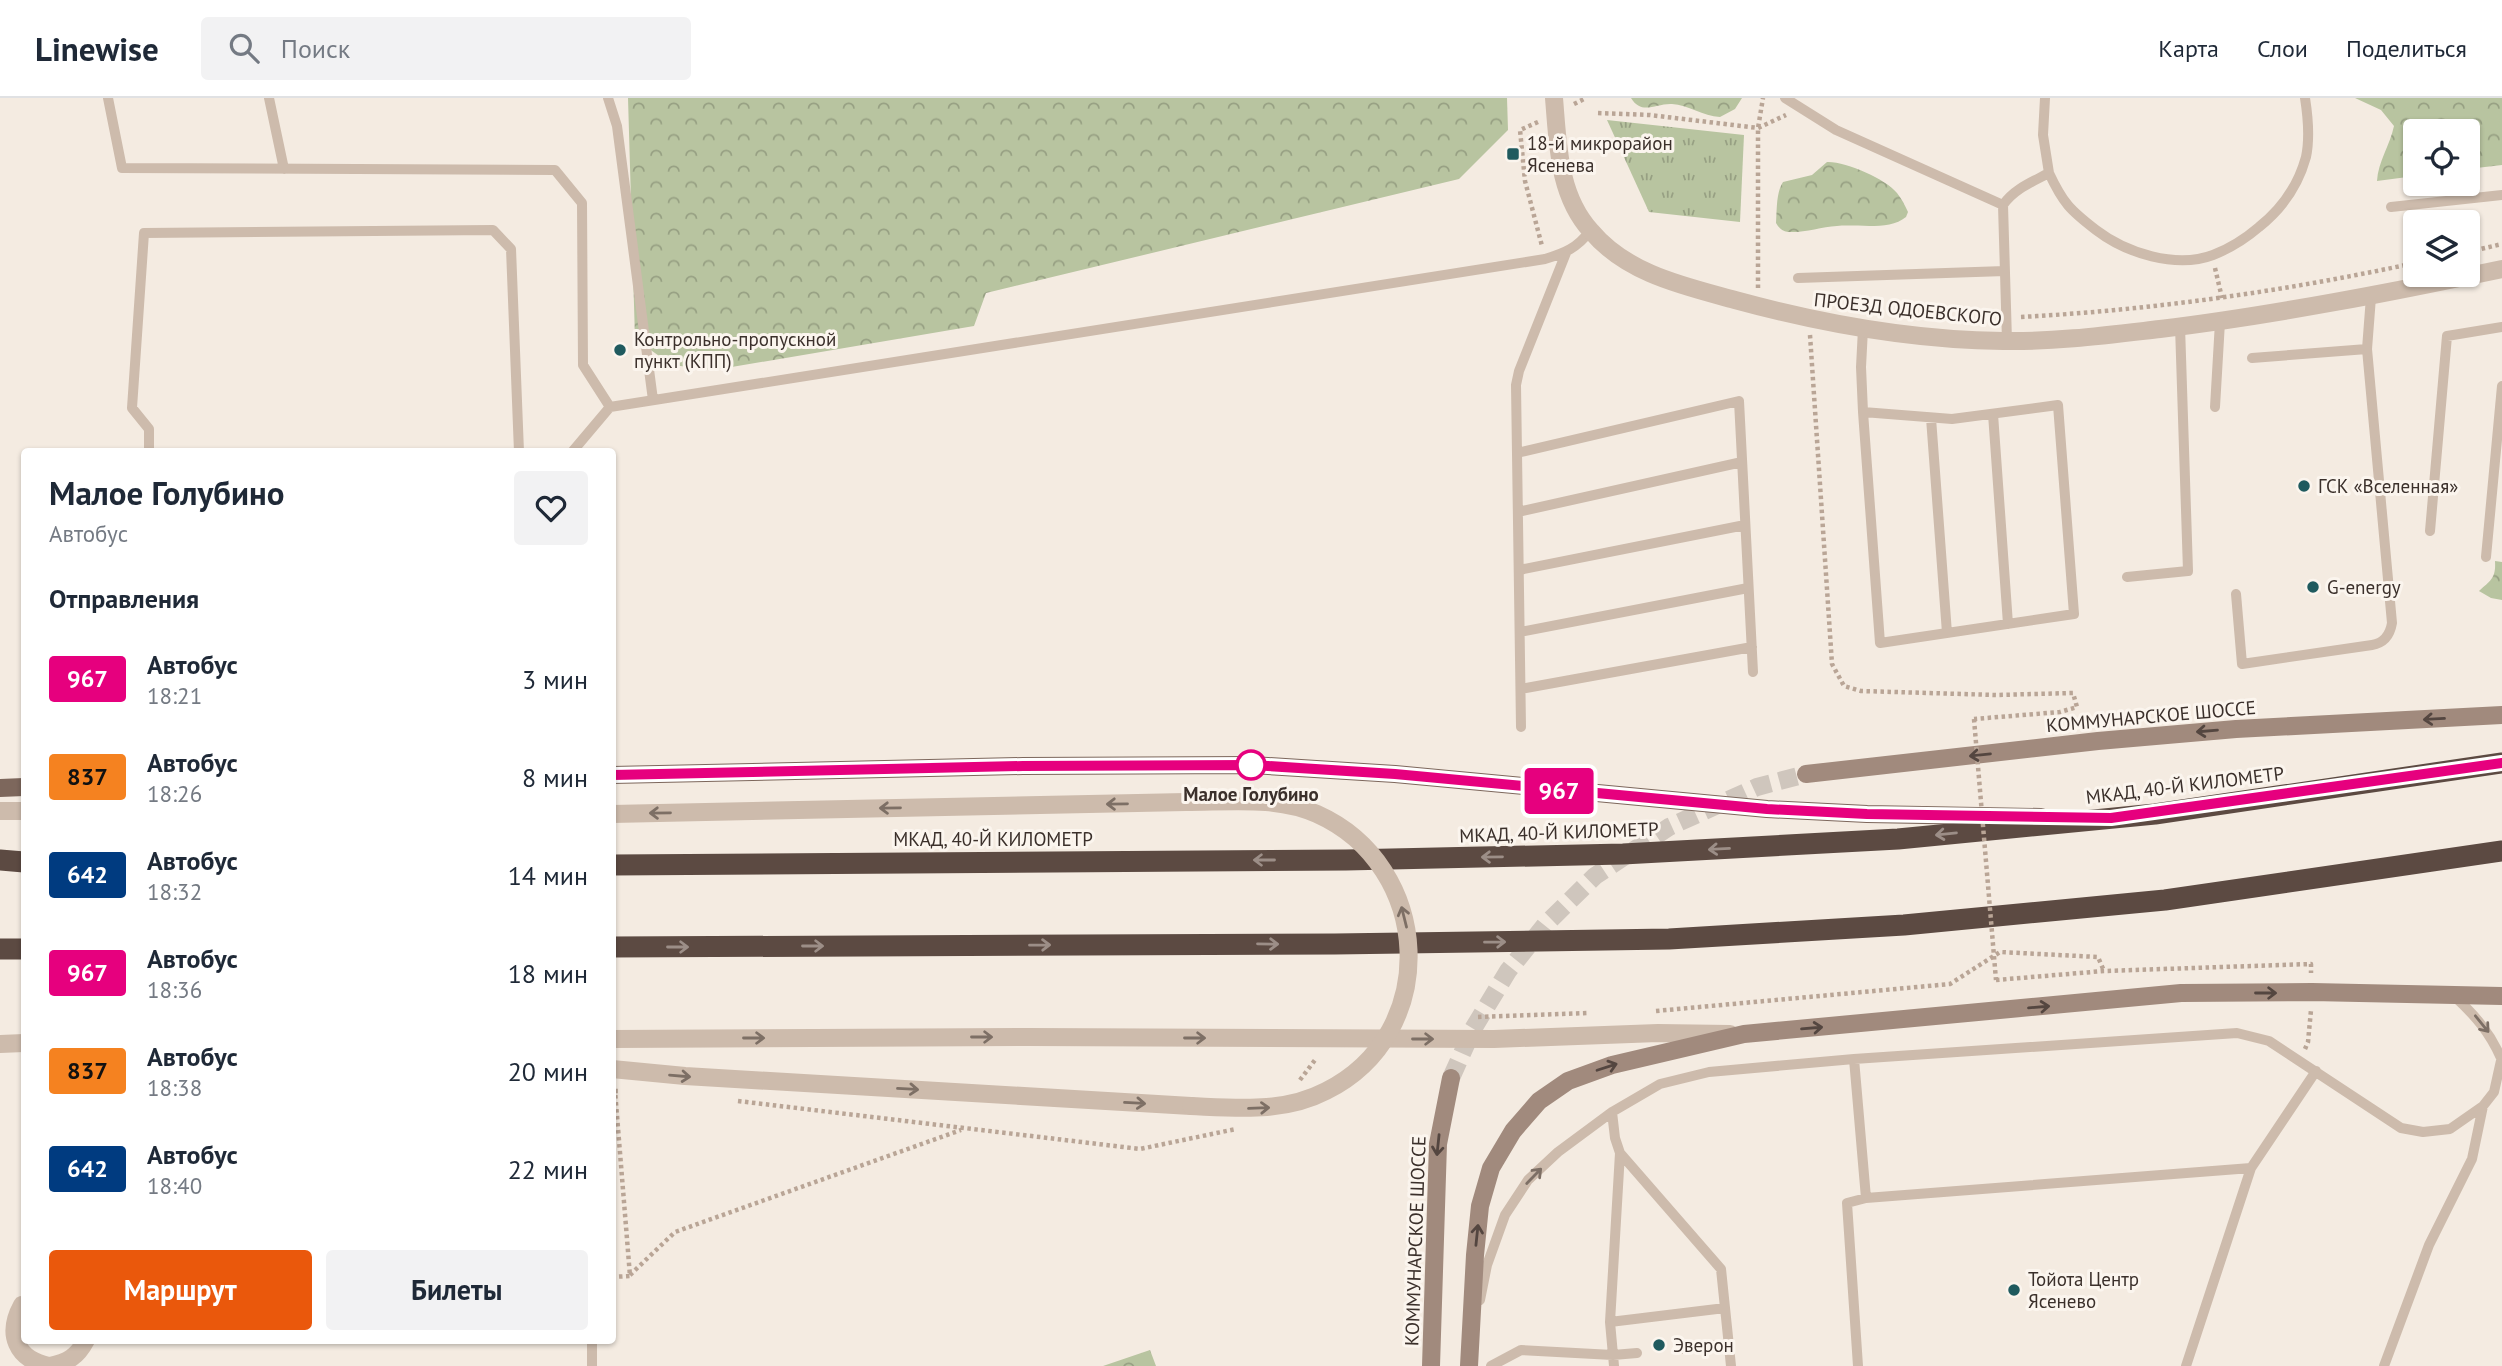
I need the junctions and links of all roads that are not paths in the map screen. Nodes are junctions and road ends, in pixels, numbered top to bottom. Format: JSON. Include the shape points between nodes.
{"nodes":[{"id":1,"x":108,"y":98,"type":"edge"},
{"id":2,"x":269,"y":98,"type":"edge"},
{"id":3,"x":608,"y":98,"type":"edge"},
{"id":4,"x":1785,"y":98,"type":"edge"},
{"id":5,"x":2045,"y":98,"type":"edge"},
{"id":6,"x":2305,"y":98,"type":"edge"},
{"id":7,"x":1555,"y":105,"type":"edge"},
{"id":8,"x":284,"y":169,"type":"junction"},
{"id":9,"x":2049,"y":173,"type":"junction"},
{"id":10,"x":2502,"y":195,"type":"edge"},
{"id":11,"x":2003,"y":205,"type":"junction"},
{"id":12,"x":2391,"y":207,"type":"dead end"},
{"id":13,"x":1590,"y":231,"type":"junction"},
{"id":14,"x":1566,"y":253,"type":"junction"},
{"id":15,"x":2502,"y":270,"type":"edge"},
{"id":16,"x":2005,"y":271,"type":"junction"},
{"id":17,"x":1798,"y":278,"type":"dead end"},
{"id":18,"x":2371,"y":297,"type":"junction"},
{"id":19,"x":2220,"y":322,"type":"junction"},
{"id":20,"x":2180,"y":326,"type":"junction"},
{"id":21,"x":2502,"y":327,"type":"edge"},
{"id":22,"x":1863,"y":329,"type":"junction"},
{"id":23,"x":2007,"y":341,"type":"junction"},
{"id":24,"x":2367,"y":349,"type":"junction"},
{"id":25,"x":2252,"y":358,"type":"dead end"},
{"id":26,"x":2502,"y":386,"type":"edge"},
{"id":27,"x":653,"y":400,"type":"junction"},
{"id":28,"x":610,"y":407,"type":"junction"},
{"id":29,"x":2215,"y":407,"type":"dead end"},
{"id":30,"x":1863,"y":412,"type":"junction"},
{"id":31,"x":1993,"y":414,"type":"junction"},
{"id":32,"x":1931,"y":418,"type":"junction"},
{"id":33,"x":149,"y":448,"type":"edge"},
{"id":34,"x":519,"y":448,"type":"edge"},
{"id":35,"x":575,"y":448,"type":"edge"},
{"id":36,"x":1517,"y":453,"type":"junction"},
{"id":37,"x":1742,"y":462,"type":"junction"},
{"id":38,"x":1518,"y":512,"type":"junction"},
{"id":39,"x":1745,"y":525,"type":"junction"},
{"id":40,"x":2430,"y":531,"type":"dead end"},
{"id":41,"x":2486,"y":557,"type":"dead end"},
{"id":42,"x":1519,"y":570,"type":"junction"},
{"id":43,"x":2127,"y":577,"type":"dead end"},
{"id":44,"x":1748,"y":588,"type":"junction"},
{"id":45,"x":2236,"y":594,"type":"dead end"},
{"id":46,"x":2008,"y":624,"type":"junction"},
{"id":47,"x":1520,"y":632,"type":"junction"},
{"id":48,"x":1947,"y":633,"type":"junction"},
{"id":49,"x":1752,"y":647,"type":"junction"},
{"id":50,"x":1753,"y":672,"type":"dead end"},
{"id":51,"x":1521,"y":689,"type":"junction"},
{"id":52,"x":2502,"y":715,"type":"edge"},
{"id":53,"x":1521,"y":727,"type":"dead end"},
{"id":54,"x":2502,"y":763,"type":"edge"},
{"id":55,"x":1806,"y":774,"type":"tunnel mouth"},
{"id":56,"x":616,"y":775,"type":"edge"},
{"id":57,"x":21,"y":787,"type":"edge"},
{"id":58,"x":0,"y":788,"type":"edge"},
{"id":59,"x":0,"y":811,"type":"edge"},
{"id":60,"x":21,"y":811,"type":"edge"},
{"id":61,"x":616,"y":814,"type":"edge"},
{"id":62,"x":2111,"y":818,"type":"junction"},
{"id":63,"x":2502,"y":851,"type":"edge"},
{"id":64,"x":0,"y":860,"type":"edge"},
{"id":65,"x":21,"y":862,"type":"edge"},
{"id":66,"x":616,"y":865,"type":"edge"},
{"id":67,"x":0,"y":869,"type":"edge"},
{"id":68,"x":21,"y":869,"type":"edge"},
{"id":69,"x":616,"y":947,"type":"edge"},
{"id":70,"x":0,"y":949,"type":"edge"},
{"id":71,"x":21,"y":949,"type":"edge"},
{"id":72,"x":2454,"y":996,"type":"junction"},
{"id":73,"x":2502,"y":996,"type":"edge"},
{"id":74,"x":1744,"y":1034,"type":"junction"},
{"id":75,"x":616,"y":1039,"type":"edge"},
{"id":76,"x":21,"y":1043,"type":"edge"},
{"id":77,"x":0,"y":1044,"type":"edge"},
{"id":78,"x":2501,"y":1057,"type":"edge"},
{"id":79,"x":1854,"y":1059,"type":"junction"},
{"id":80,"x":616,"y":1069,"type":"edge"},
{"id":81,"x":2316,"y":1071,"type":"junction"},
{"id":82,"x":1451,"y":1078,"type":"tunnel mouth"},
{"id":83,"x":2498,"y":1092,"type":"edge"},
{"id":84,"x":2483,"y":1106,"type":"junction"},
{"id":85,"x":1612,"y":1112,"type":"junction"},
{"id":86,"x":1620,"y":1153,"type":"junction"},
{"id":87,"x":2251,"y":1168,"type":"junction"},
{"id":88,"x":1866,"y":1198,"type":"junction"},
{"id":89,"x":21,"y":1305,"type":"edge"},
{"id":90,"x":21,"y":1308,"type":"edge"},
{"id":91,"x":1725,"y":1308,"type":"junction"},
{"id":92,"x":0,"y":1313,"type":"edge"},
{"id":93,"x":1610,"y":1322,"type":"junction"},
{"id":94,"x":0,"y":1341,"type":"edge"},
{"id":95,"x":85,"y":1344,"type":"edge"},
{"id":96,"x":592,"y":1344,"type":"edge"},
{"id":97,"x":1728,"y":1344,"type":"junction"},
{"id":98,"x":18,"y":1347,"type":"junction"},
{"id":99,"x":1683,"y":1349,"type":"dead end"},
{"id":100,"x":1637,"y":1353,"type":"dead end"},
{"id":101,"x":1469,"y":1359,"type":"edge"},
{"id":102,"x":1614,"y":1360,"type":"edge"},
{"id":103,"x":67,"y":1364,"type":"edge"},
{"id":104,"x":43,"y":1365,"type":"edge"},
{"id":105,"x":592,"y":1366,"type":"edge"},
{"id":106,"x":1430,"y":1366,"type":"edge"},
{"id":107,"x":1491,"y":1366,"type":"edge"},
{"id":108,"x":1731,"y":1366,"type":"edge"},
{"id":109,"x":1858,"y":1366,"type":"edge"},
{"id":110,"x":2186,"y":1366,"type":"edge"},
{"id":111,"x":2384,"y":1366,"type":"edge"}],
"edges":[{"from":1,"to":8,"type":"lane","via":[[122,168]]},
{"from":2,"to":8,"type":"lane"},
{"from":3,"to":27,"type":"lane","via":[[617,126]]},
{"from":4,"to":11,"type":"lane","via":[[1836,130]]},
{"from":5,"to":9,"type":"lane","via":[[2043,135]]},
{"from":6,"to":9,"type":"lane","via":[[2306,155],[2296,185],[2278,212],[2242,241],[2211,256],[2168,258],[2140,253],[2108,239],[2061,200]]},
{"from":7,"to":13,"type":"street","name":"ПРОЕЗД ОДОЕВСКОГО","via":[[1560,166],[1570,201]]},
{"from":8,"to":28,"type":"lane","via":[[555,170],[582,203],[583,365]]},
{"from":9,"to":11,"type":"lane","via":[[2018,190]]},
{"from":10,"to":12,"type":"lane"},
{"from":11,"to":16,"type":"lane"},
{"from":13,"to":14,"type":"lane"},
{"from":13,"to":22,"type":"street","name":"ПРОЕЗД ОДОЕВСКОГО","via":[[1615,253],[1679,286],[1809,320]]},
{"from":14,"to":27,"type":"lane"},
{"from":14,"to":36,"type":"lane","via":[[1519,372]]},
{"from":15,"to":18,"type":"street","name":"ПРОЕЗД ОДОЕВСКОГО"},
{"from":16,"to":17,"type":"lane"},
{"from":16,"to":23,"type":"lane"},
{"from":18,"to":19,"type":"street","name":"ПРОЕЗД ОДОЕВСКОГО"},
{"from":18,"to":24,"type":"lane"},
{"from":19,"to":20,"type":"street","name":"ПРОЕЗД ОДОЕВСКОГО"},
{"from":19,"to":29,"type":"lane"},
{"from":20,"to":23,"type":"street","name":"ПРОЕЗД ОДОЕВСКОГО"},
{"from":20,"to":43,"type":"lane","via":[[2188,571]]},
{"from":21,"to":40,"type":"lane","via":[[2447,336]]},
{"from":22,"to":23,"type":"street","name":"ПРОЕЗД ОДОЕВСКОГО"},
{"from":22,"to":30,"type":"lane"},
{"from":24,"to":25,"type":"lane"},
{"from":24,"to":45,"type":"lane","via":[[2391,631],[2372,645],[2242,664]]},
{"from":26,"to":41,"type":"lane"},
{"from":27,"to":28,"type":"lane"},
{"from":28,"to":35,"type":"lane"},
{"from":30,"to":32,"type":"lane"},
{"from":30,"to":48,"type":"lane","via":[[1880,643]]},
{"from":31,"to":32,"type":"lane"},
{"from":31,"to":46,"type":"lane"},
{"from":31,"to":46,"type":"lane","via":[[2058,405],[2074,614]]},
{"from":32,"to":48,"type":"lane"},
{"from":33,"to":34,"type":"lane","via":[[149,429],[132,408],[144,233],[493,230],[511,249]]},
{"from":36,"to":37,"type":"lane","via":[[1739,401]]},
{"from":36,"to":38,"type":"lane"},
{"from":37,"to":38,"type":"lane"},
{"from":37,"to":39,"type":"lane"},
{"from":38,"to":42,"type":"lane"},
{"from":39,"to":42,"type":"lane"},
{"from":39,"to":44,"type":"lane"},
{"from":42,"to":47,"type":"lane"},
{"from":44,"to":47,"type":"lane"},
{"from":44,"to":49,"type":"lane"},
{"from":46,"to":48,"type":"lane"},
{"from":47,"to":51,"type":"lane"},
{"from":49,"to":50,"type":"lane"},
{"from":49,"to":51,"type":"lane"},
{"from":51,"to":53,"type":"lane"},
{"from":52,"to":55,"type":"main road","name":"КОММУНАРСКОЕ ШОССЕ","one_way":true,"via":[[2236,729]]},
{"from":54,"to":62,"type":"highway","name":"МКАД, 40-Й КИЛОМЕТР"},
{"from":56,"to":62,"type":"main road","via":[[1252,765],[1767,809]]},
{"from":57,"to":58,"type":"main road"},
{"from":59,"to":60,"type":"street"},
{"from":80,"to":61,"type":"street","one_way":true,"bridge":true,"via":[[1191,1106],[1276,1107],[1326,1091],[1369,1059],[1398,1014],[1409,962],[1403,909],[1378,862],[1339,826],[1290,805]]},
{"from":62,"to":66,"type":"highway","name":"МКАД, 40-Й КИЛОМЕТР","one_way":true,"via":[[1898,839],[1623,854]]},
{"from":69,"to":63,"type":"highway","one_way":true,"via":[[1682,939],[1904,925],[2165,900]]},
{"from":64,"to":65,"type":"highway"},
{"from":67,"to":68,"type":"highway"},
{"from":70,"to":71,"type":"highway"},
{"from":72,"to":73,"type":"main road"},
{"from":74,"to":72,"type":"main road","one_way":true,"via":[[2180,993]]},
{"from":72,"to":78,"type":"lane","one_way":true,"via":[[2492,1037]]},
{"from":75,"to":74,"type":"street","one_way":true,"via":[[1494,1039]]},
{"from":101,"to":74,"type":"main road","one_way":true,"via":[[1480,1206],[1491,1168],[1513,1131],[1539,1101],[1568,1081],[1612,1065]]},
{"from":76,"to":77,"type":"street"},
{"from":78,"to":83,"type":"lane"},
{"from":79,"to":81,"type":"lane","via":[[2237,1033],[2269,1041]]},
{"from":79,"to":85,"type":"lane","via":[[1709,1072],[1660,1084]]},
{"from":79,"to":88,"type":"lane"},
{"from":81,"to":84,"type":"lane","via":[[2401,1128],[2423,1132],[2450,1129]]},
{"from":81,"to":87,"type":"lane"},
{"from":82,"to":106,"type":"main road","name":"КОММУНАРСКОЕ ШОССЕ","one_way":true,"via":[[1438,1144]]},
{"from":83,"to":84,"type":"lane"},
{"from":84,"to":111,"type":"lane","via":[[2472,1159],[2428,1245]]},
{"from":85,"to":86,"type":"lane"},
{"from":101,"to":85,"type":"lane","one_way":true,"via":[[1487,1265],[1505,1215],[1528,1180]]},
{"from":86,"to":91,"type":"lane","via":[[1721,1269]]},
{"from":86,"to":93,"type":"lane"},
{"from":87,"to":88,"type":"lane"},
{"from":87,"to":110,"type":"lane"},
{"from":88,"to":109,"type":"lane","via":[[1847,1202]]},
{"from":89,"to":92,"type":"street"},
{"from":90,"to":98,"type":"street","via":[[14,1324]]},
{"from":91,"to":93,"type":"lane"},
{"from":91,"to":97,"type":"lane"},
{"from":93,"to":102,"type":"lane"},
{"from":94,"to":98,"type":"street"},
{"from":95,"to":103,"type":"street"},
{"from":96,"to":105,"type":"lane"},
{"from":97,"to":99,"type":"lane"},
{"from":97,"to":108,"type":"lane"},
{"from":98,"to":104,"type":"street"},
{"from":100,"to":102,"type":"lane"},
{"from":102,"to":107,"type":"lane","via":[[1521,1350]]},
{"from":103,"to":104,"type":"street"}]}
